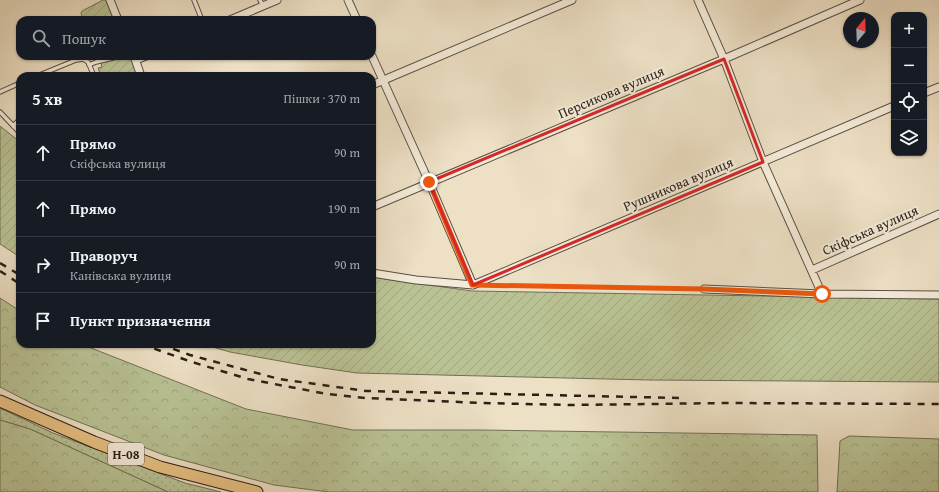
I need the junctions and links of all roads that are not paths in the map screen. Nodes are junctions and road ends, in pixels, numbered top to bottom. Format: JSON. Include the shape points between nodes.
{"nodes":[{"id":1,"x":110,"y":0,"type":"edge"},
{"id":2,"x":194,"y":0,"type":"edge"},
{"id":3,"x":277,"y":0,"type":"edge"},
{"id":4,"x":348,"y":0,"type":"edge"},
{"id":5,"x":572,"y":0,"type":"edge"},
{"id":6,"x":698,"y":0,"type":"edge"},
{"id":7,"x":860,"y":0,"type":"edge"},
{"id":8,"x":261,"y":3,"type":"edge"},
{"id":9,"x":116,"y":16,"type":"edge"},
{"id":10,"x":200,"y":16,"type":"edge"},
{"id":11,"x":237,"y":16,"type":"edge"},
{"id":12,"x":355,"y":16,"type":"edge"},
{"id":13,"x":724,"y":59,"type":"junction"},
{"id":14,"x":76,"y":60,"type":"edge"},
{"id":15,"x":85,"y":60,"type":"edge"},
{"id":16,"x":104,"y":60,"type":"edge"},
{"id":17,"x":136,"y":60,"type":"edge"},
{"id":18,"x":374,"y":60,"type":"edge"},
{"id":19,"x":89,"y":65,"type":"junction"},
{"id":20,"x":47,"y":72,"type":"edge"},
{"id":21,"x":92,"y":72,"type":"edge"},
{"id":22,"x":140,"y":72,"type":"edge"},
{"id":23,"x":382,"y":80,"type":"junction"},
{"id":24,"x":376,"y":83,"type":"edge"},
{"id":25,"x":16,"y":85,"type":"edge"},
{"id":26,"x":939,"y":87,"type":"edge"},
{"id":27,"x":0,"y":92,"type":"edge"},
{"id":28,"x":927,"y":92,"type":"edge"},
{"id":29,"x":891,"y":107,"type":"edge"},
{"id":30,"x":0,"y":112,"type":"edge"},
{"id":31,"x":16,"y":123,"type":"edge"},
{"id":32,"x":13,"y":126,"type":"junction"},
{"id":33,"x":16,"y":129,"type":"edge"},
{"id":34,"x":763,"y":162,"type":"junction"},
{"id":35,"x":429,"y":182,"type":"junction"},
{"id":36,"x":376,"y":205,"type":"edge"},
{"id":37,"x":939,"y":214,"type":"edge"},
{"id":38,"x":812,"y":270,"type":"junction"},
{"id":39,"x":376,"y":274,"type":"edge"},
{"id":40,"x":472,"y":285,"type":"junction"},
{"id":41,"x":704,"y":289,"type":"road end"},
{"id":42,"x":822,"y":294,"type":"junction"},
{"id":43,"x":939,"y":295,"type":"edge"},
{"id":44,"x":0,"y":401,"type":"edge"},
{"id":45,"x":257,"y":492,"type":"edge"}],
"edges":[{"from":1,"to":9,"type":"street"},
{"from":2,"to":10,"type":"lane"},
{"from":3,"to":8,"type":"street"},
{"from":4,"to":12,"type":"street"},
{"from":5,"to":23,"type":"street"},
{"from":6,"to":13,"type":"street"},
{"from":7,"to":13,"type":"street","name":"Персикова вулиця"},
{"from":8,"to":11,"type":"street"},
{"from":13,"to":34,"type":"street"},
{"from":13,"to":35,"type":"street","name":"Персикова вулиця"},
{"from":14,"to":20,"type":"lane"},
{"from":15,"to":19,"type":"lane"},
{"from":16,"to":19,"type":"lane"},
{"from":17,"to":22,"type":"street"},
{"from":18,"to":23,"type":"street"},
{"from":19,"to":21,"type":"lane"},
{"from":23,"to":24,"type":"street"},
{"from":23,"to":35,"type":"street"},
{"from":25,"to":27,"type":"lane"},
{"from":26,"to":28,"type":"street"},
{"from":29,"to":34,"type":"street","name":"Рушникова вулиця"},
{"from":30,"to":32,"type":"lane"},
{"from":31,"to":32,"type":"lane"},
{"from":32,"to":33,"type":"lane"},
{"from":34,"to":38,"type":"street"},
{"from":34,"to":40,"type":"street","name":"Рушникова вулиця"},
{"from":35,"to":36,"type":"street","name":"Персикова вулиця"},
{"from":35,"to":40,"type":"street"},
{"from":37,"to":38,"type":"street","name":"Скіфська вулиця"},
{"from":38,"to":42,"type":"street"},
{"from":39,"to":40,"type":"street"},
{"from":41,"to":42,"type":"street"},
{"from":42,"to":43,"type":"street"},
{"from":44,"to":45,"type":"main road","number":"Н-08","via":[[94,442],[160,467]]}]}
